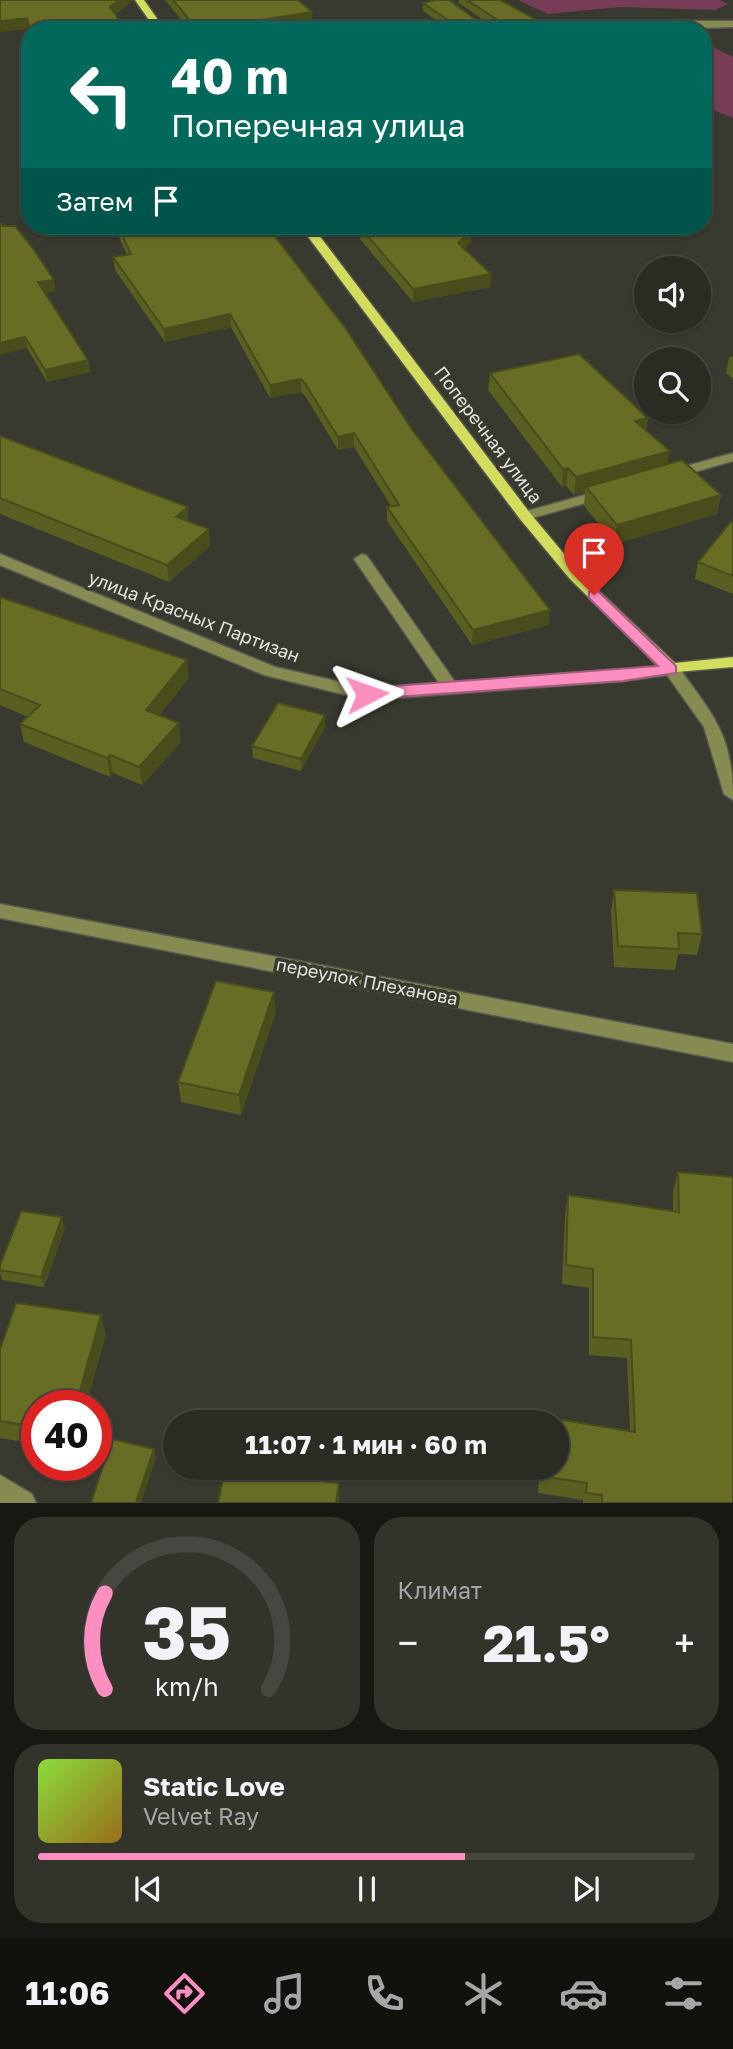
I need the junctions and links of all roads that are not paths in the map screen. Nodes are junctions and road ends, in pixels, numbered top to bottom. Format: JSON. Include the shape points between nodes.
{"nodes":[{"id":1,"x":139,"y":0,"type":"edge"},
{"id":2,"x":154,"y":21,"type":"edge"},
{"id":3,"x":712,"y":24,"type":"edge"},
{"id":4,"x":733,"y":24,"type":"edge"},
{"id":5,"x":313,"y":235,"type":"edge"},
{"id":6,"x":733,"y":457,"type":"edge"},
{"id":7,"x":658,"y":478,"type":"edge"},
{"id":8,"x":621,"y":489,"type":"edge"},
{"id":9,"x":525,"y":516,"type":"junction"},
{"id":10,"x":0,"y":559,"type":"edge"},
{"id":11,"x":362,"y":559,"type":"dead end"},
{"id":12,"x":733,"y":662,"type":"edge"},
{"id":13,"x":671,"y":669,"type":"junction"},
{"id":14,"x":450,"y":687,"type":"junction"},
{"id":15,"x":733,"y":794,"type":"edge"},
{"id":16,"x":0,"y":911,"type":"edge"},
{"id":17,"x":733,"y":1053,"type":"edge"},
{"id":18,"x":0,"y":1488,"type":"edge"},
{"id":19,"x":23,"y":1503,"type":"edge"}],
"edges":[{"from":1,"to":2,"type":"main road"},
{"from":3,"to":4,"type":"street"},
{"from":5,"to":9,"type":"main road","name":"Поперечная улица"},
{"from":6,"to":7,"type":"street"},
{"from":8,"to":9,"type":"street"},
{"from":9,"to":13,"type":"main road","name":"Поперечная улица","via":[[575,576]]},
{"from":10,"to":14,"type":"street","name":"улица Красных Партизан","via":[[292,677],[367,694]]},
{"from":11,"to":14,"type":"street"},
{"from":12,"to":13,"type":"main road"},
{"from":13,"to":14,"type":"street","name":"улица Красных Партизан"},
{"from":13,"to":15,"type":"street","via":[[712,726]]},
{"from":16,"to":17,"type":"street","name":"переулок Плеханова"},
{"from":18,"to":19,"type":"street"}]}
